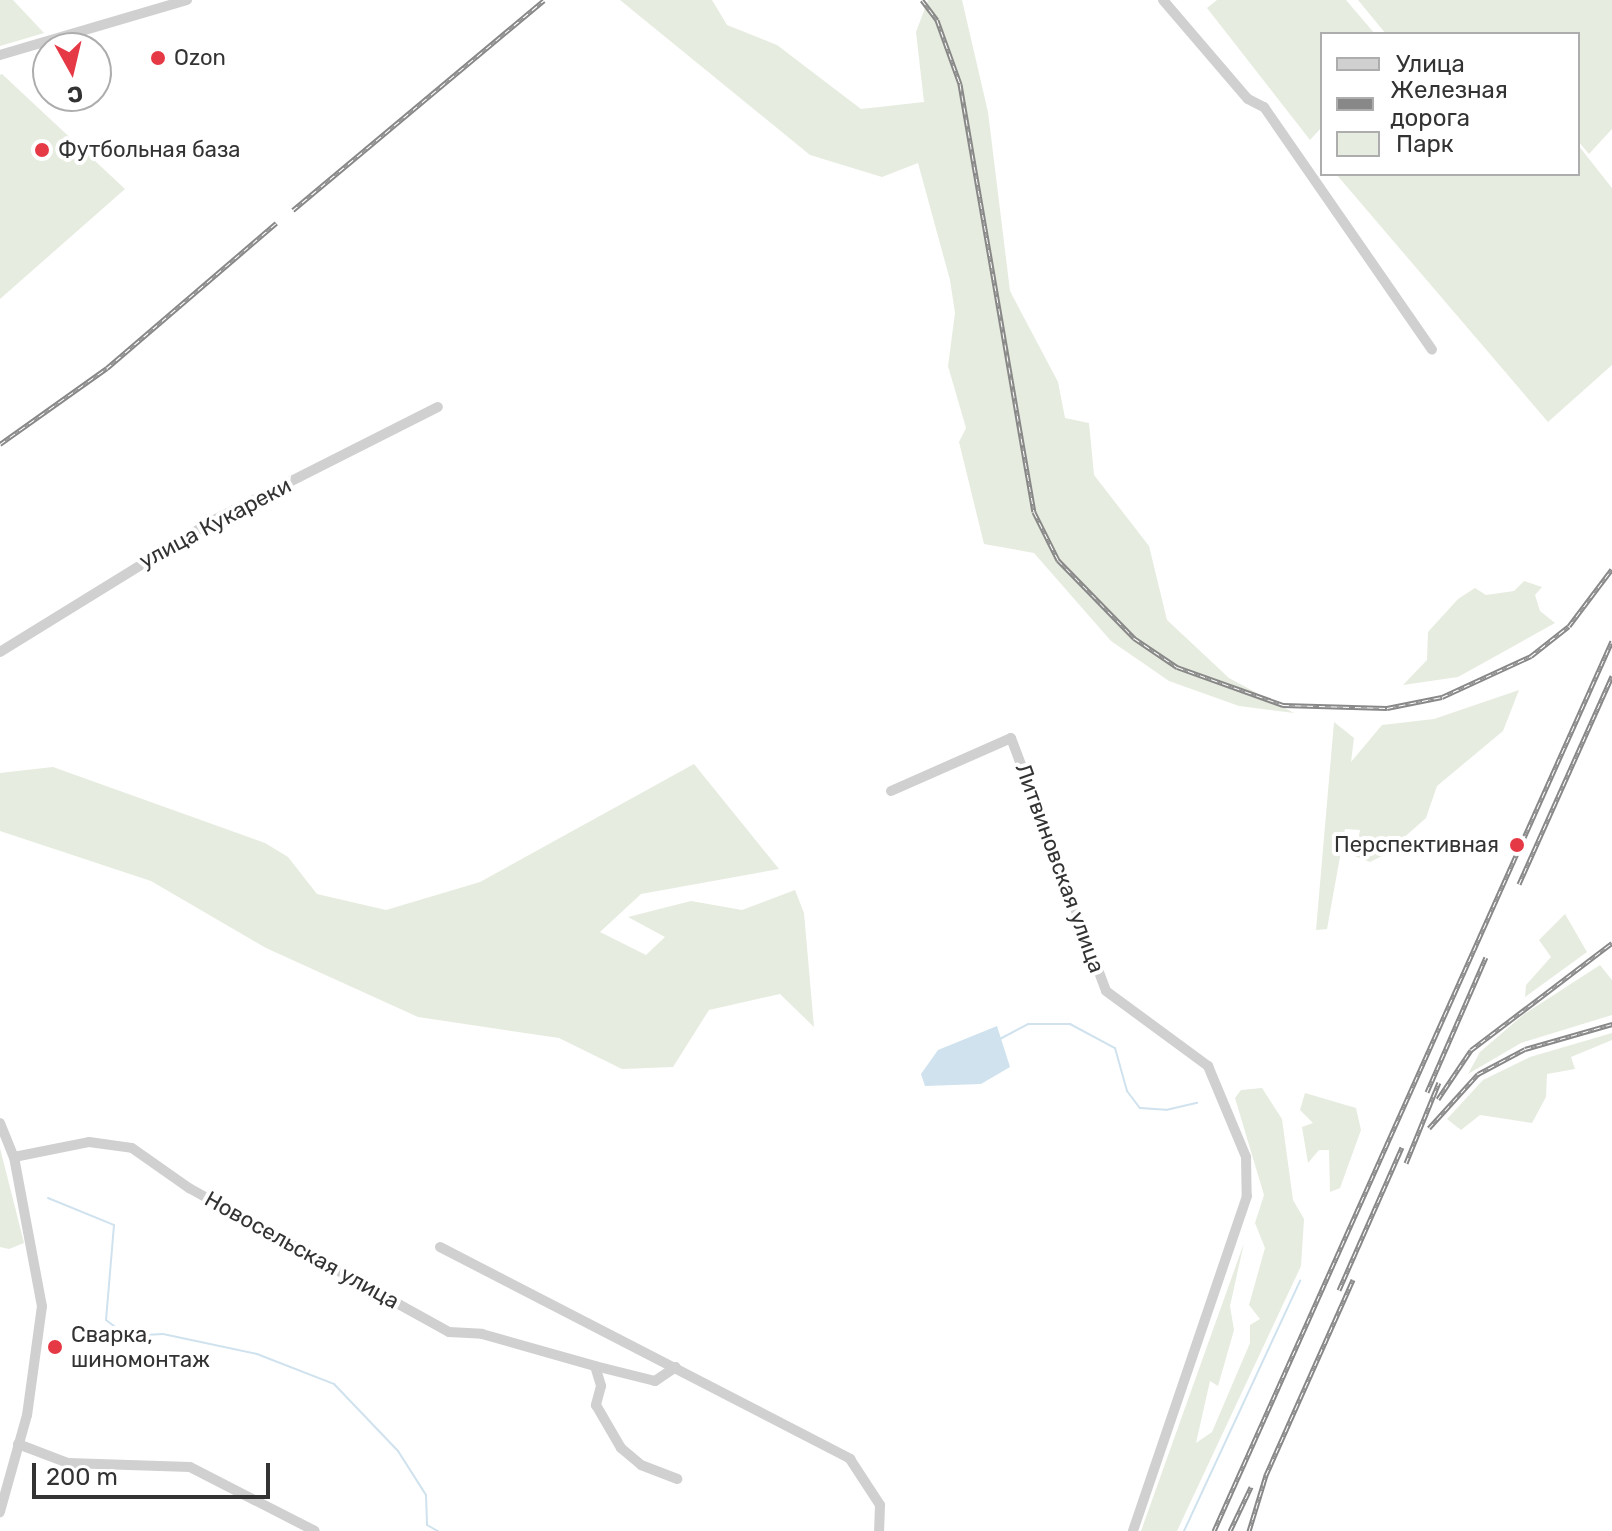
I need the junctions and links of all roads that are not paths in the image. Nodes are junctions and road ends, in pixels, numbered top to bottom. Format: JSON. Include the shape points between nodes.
{"nodes":[{"id":1,"x":187,"y":0,"type":"edge"},
{"id":2,"x":1163,"y":0,"type":"edge"},
{"id":3,"x":0,"y":55,"type":"edge"},
{"id":4,"x":1432,"y":350,"type":"dead end"},
{"id":5,"x":438,"y":407,"type":"dead end"},
{"id":6,"x":0,"y":652,"type":"edge"},
{"id":7,"x":891,"y":791,"type":"dead end"},
{"id":8,"x":0,"y":1123,"type":"edge"},
{"id":9,"x":14,"y":1157,"type":"junction"},
{"id":10,"x":440,"y":1247,"type":"dead end"},
{"id":11,"x":595,"y":1366,"type":"junction"},
{"id":12,"x":676,"y":1367,"type":"junction"},
{"id":13,"x":18,"y":1444,"type":"junction"},
{"id":14,"x":677,"y":1479,"type":"dead end"},
{"id":15,"x":0,"y":1512,"type":"edge"},
{"id":16,"x":315,"y":1531,"type":"edge"},
{"id":17,"x":879,"y":1531,"type":"edge"},
{"id":18,"x":1133,"y":1531,"type":"edge"}],
"edges":[{"from":1,"to":3,"type":"street"},
{"from":2,"to":4,"type":"street","via":[[1248,99],[1264,107]]},
{"from":5,"to":6,"type":"street","name":"улица Кукареки","via":[[212,521]]},
{"from":7,"to":18,"type":"street","name":"Литвиновская улица","via":[[1011,738],[1106,991],[1208,1066],[1246,1157],[1247,1196]]},
{"from":8,"to":9,"type":"street"},
{"from":9,"to":11,"type":"street","name":"Новосельская улица","via":[[89,1142],[132,1148],[189,1188],[449,1332],[482,1334]]},
{"from":9,"to":13,"type":"street","via":[[42,1306]]},
{"from":10,"to":12,"type":"street"},
{"from":11,"to":12,"type":"street","name":"Новосельская улица","via":[[655,1381]]},
{"from":11,"to":14,"type":"street","via":[[601,1386],[596,1405],[621,1448],[641,1465]]},
{"from":12,"to":17,"type":"street","via":[[850,1459],[880,1505]]},
{"from":13,"to":15,"type":"street"},
{"from":13,"to":16,"type":"street","via":[[68,1463],[190,1467]]}]}
